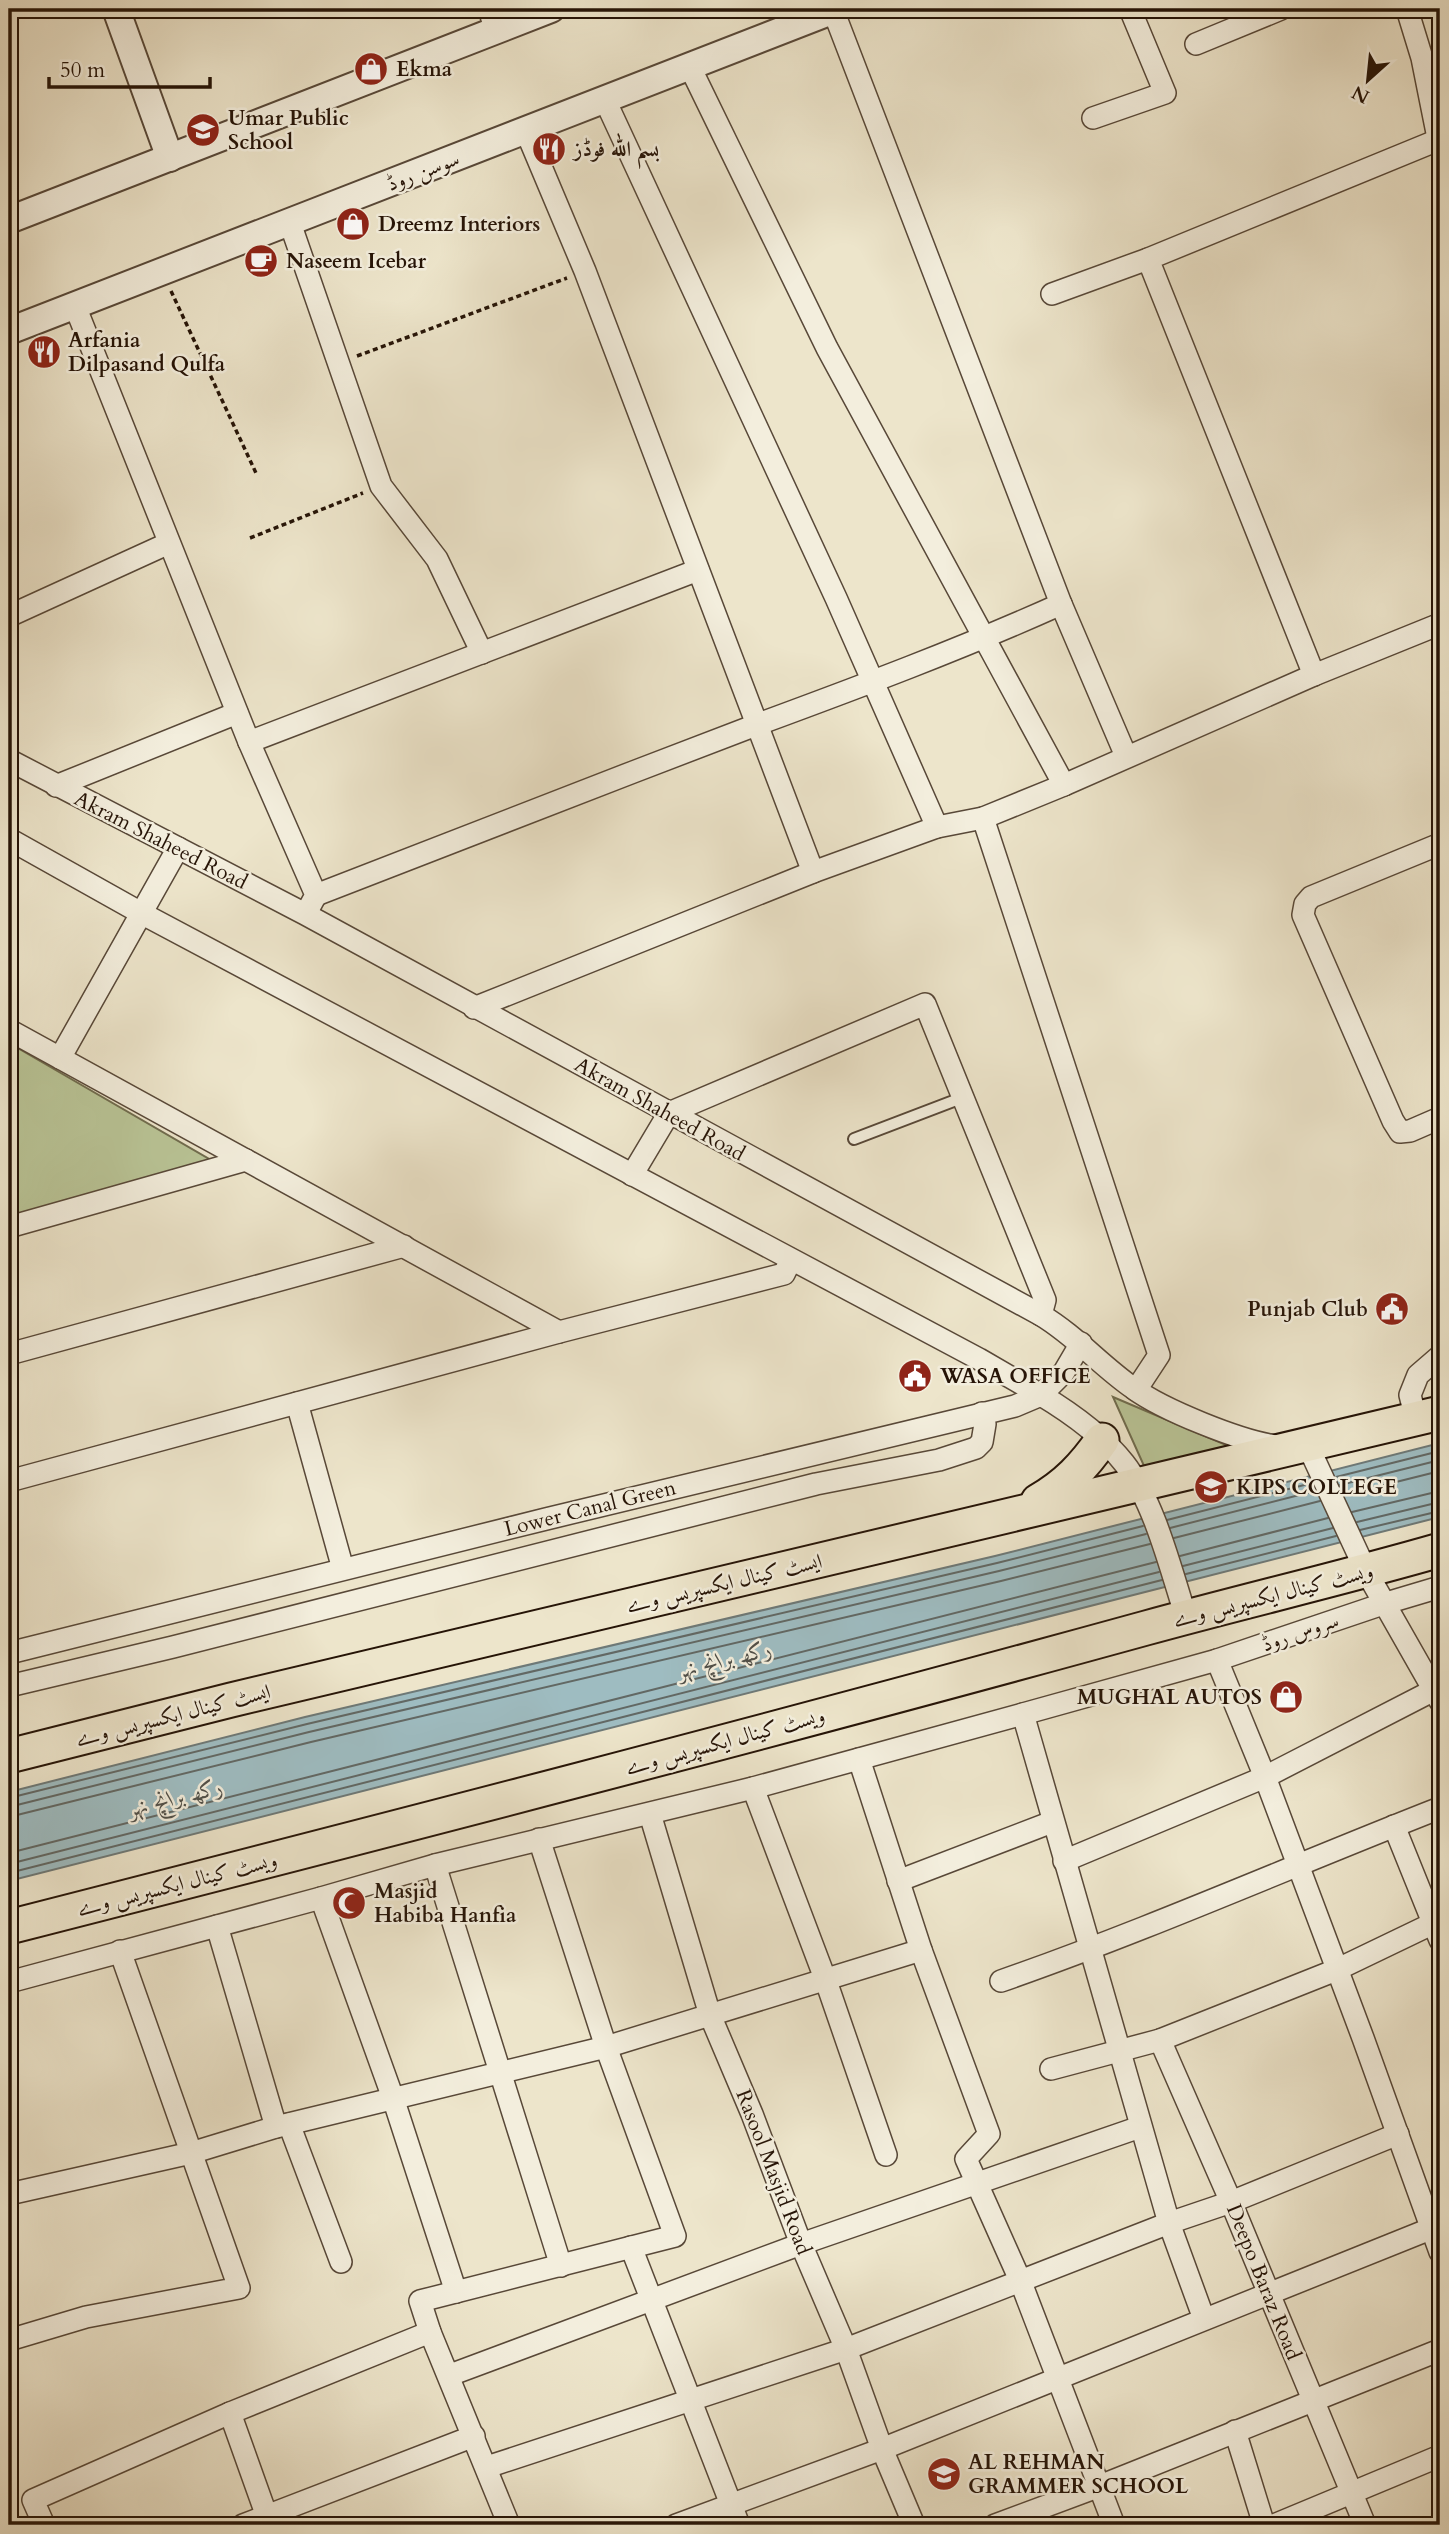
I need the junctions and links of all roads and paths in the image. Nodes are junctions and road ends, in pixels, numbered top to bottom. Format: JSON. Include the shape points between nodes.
{"nodes":[{"id":1,"x":116,"y":9,"type":"edge"},
{"id":2,"x":551,"y":9,"type":"edge"},
{"id":3,"x":835,"y":9,"type":"edge"},
{"id":4,"x":1130,"y":9,"type":"edge"},
{"id":5,"x":1281,"y":9,"type":"edge"},
{"id":6,"x":1407,"y":9,"type":"edge"},
{"id":7,"x":492,"y":20,"type":"edge"},
{"id":8,"x":1196,"y":44,"type":"dead end"},
{"id":9,"x":690,"y":67,"type":"junction"},
{"id":10,"x":605,"y":100,"type":"junction"},
{"id":11,"x":1093,"y":118,"type":"dead end"},
{"id":12,"x":526,"y":131,"type":"junction"},
{"id":13,"x":1439,"y":144,"type":"edge"},
{"id":14,"x":170,"y":158,"type":"junction"},
{"id":15,"x":9,"y":220,"type":"edge"},
{"id":16,"x":290,"y":222,"type":"junction"},
{"id":17,"x":1148,"y":259,"type":"junction"},
{"id":18,"x":585,"y":271,"type":"junction"},
{"id":19,"x":162,"y":272,"type":"junction"},
{"id":20,"x":1052,"y":294,"type":"dead end"},
{"id":21,"x":75,"y":306,"type":"junction"},
{"id":22,"x":9,"y":331,"type":"edge"},
{"id":23,"x":340,"y":362,"type":"junction"},
{"id":24,"x":256,"y":473,"type":"dead end"},
{"id":25,"x":381,"y":486,"type":"junction"},
{"id":26,"x":250,"y":538,"type":"dead end"},
{"id":27,"x":169,"y":542,"type":"junction"},
{"id":28,"x":698,"y":570,"type":"junction"},
{"id":29,"x":1061,"y":604,"type":"junction"},
{"id":30,"x":9,"y":616,"type":"edge"},
{"id":31,"x":1440,"y":624,"type":"edge"},
{"id":32,"x":984,"y":638,"type":"junction"},
{"id":33,"x":482,"y":653,"type":"junction"},
{"id":34,"x":1314,"y":675,"type":"junction"},
{"id":35,"x":874,"y":683,"type":"junction"},
{"id":36,"x":237,"y":713,"type":"junction"},
{"id":37,"x":757,"y":725,"type":"junction"},
{"id":38,"x":249,"y":742,"type":"junction"},
{"id":39,"x":1126,"y":757,"type":"junction"},
{"id":40,"x":9,"y":760,"type":"edge"},
{"id":41,"x":1064,"y":785,"type":"junction"},
{"id":42,"x":56,"y":786,"type":"junction"},
{"id":43,"x":983,"y":818,"type":"junction"},
{"id":44,"x":937,"y":827,"type":"junction"},
{"id":45,"x":9,"y":839,"type":"edge"},
{"id":46,"x":1440,"y":844,"type":"edge"},
{"id":47,"x":178,"y":848,"type":"junction"},
{"id":48,"x":813,"y":872,"type":"junction"},
{"id":49,"x":316,"y":895,"type":"junction"},
{"id":50,"x":141,"y":913,"type":"junction"},
{"id":51,"x":305,"y":914,"type":"junction"},
{"id":52,"x":474,"y":1008,"type":"junction"},
{"id":53,"x":9,"y":1030,"type":"edge"},
{"id":54,"x":60,"y":1058,"type":"junction"},
{"id":55,"x":964,"y":1097,"type":"junction"},
{"id":56,"x":669,"y":1113,"type":"junction"},
{"id":57,"x":1440,"y":1118,"type":"edge"},
{"id":58,"x":854,"y":1139,"type":"dead end"},
{"id":59,"x":246,"y":1160,"type":"junction"},
{"id":60,"x":632,"y":1175,"type":"junction"},
{"id":61,"x":9,"y":1227,"type":"edge"},
{"id":62,"x":404,"y":1246,"type":"junction"},
{"id":63,"x":791,"y":1260,"type":"junction"},
{"id":64,"x":1041,"y":1315,"type":"junction"},
{"id":65,"x":559,"y":1332,"type":"junction"},
{"id":66,"x":1081,"y":1342,"type":"junction"},
{"id":67,"x":9,"y":1354,"type":"edge"},
{"id":68,"x":1440,"y":1356,"type":"edge"},
{"id":69,"x":1136,"y":1390,"type":"junction"},
{"id":70,"x":1041,"y":1395,"type":"junction"},
{"id":71,"x":297,"y":1403,"type":"junction"},
{"id":72,"x":982,"y":1413,"type":"junction"},
{"id":73,"x":1428,"y":1416,"type":"edge"},
{"id":74,"x":1102,"y":1440,"type":"junction"},
{"id":75,"x":1312,"y":1454,"type":"junction"},
{"id":76,"x":9,"y":1481,"type":"edge"},
{"id":77,"x":1143,"y":1496,"type":"junction"},
{"id":78,"x":966,"y":1525,"type":"junction"},
{"id":79,"x":1440,"y":1549,"type":"edge"},
{"id":80,"x":1362,"y":1562,"type":"junction"},
{"id":81,"x":343,"y":1570,"type":"junction"},
{"id":82,"x":1440,"y":1587,"type":"edge"},
{"id":83,"x":1384,"y":1604,"type":"junction"},
{"id":84,"x":1183,"y":1608,"type":"junction"},
{"id":85,"x":9,"y":1653,"type":"edge"},
{"id":86,"x":1217,"y":1660,"type":"junction"},
{"id":87,"x":9,"y":1686,"type":"edge"},
{"id":88,"x":1437,"y":1696,"type":"edge"},
{"id":89,"x":1023,"y":1714,"type":"junction"},
{"id":90,"x":9,"y":1756,"type":"edge"},
{"id":91,"x":859,"y":1759,"type":"junction"},
{"id":92,"x":1265,"y":1777,"type":"junction"},
{"id":93,"x":753,"y":1788,"type":"junction"},
{"id":94,"x":1440,"y":1808,"type":"edge"},
{"id":95,"x":650,"y":1814,"type":"junction"},
{"id":96,"x":1052,"y":1822,"type":"junction"},
{"id":97,"x":1394,"y":1826,"type":"junction"},
{"id":98,"x":539,"y":1839,"type":"junction"},
{"id":99,"x":1064,"y":1861,"type":"junction"},
{"id":100,"x":1297,"y":1864,"type":"junction"},
{"id":101,"x":435,"y":1865,"type":"junction"},
{"id":102,"x":898,"y":1881,"type":"junction"},
{"id":103,"x":321,"y":1898,"type":"junction"},
{"id":104,"x":216,"y":1926,"type":"junction"},
{"id":105,"x":9,"y":1927,"type":"edge"},
{"id":106,"x":1438,"y":1928,"type":"edge"},
{"id":107,"x":1091,"y":1949,"type":"junction"},
{"id":108,"x":921,"y":1950,"type":"junction"},
{"id":109,"x":120,"y":1951,"type":"junction"},
{"id":110,"x":1336,"y":1970,"type":"junction"},
{"id":111,"x":826,"y":1981,"type":"junction"},
{"id":112,"x":1001,"y":1981,"type":"dead end"},
{"id":113,"x":9,"y":1982,"type":"edge"},
{"id":114,"x":710,"y":2015,"type":"junction"},
{"id":115,"x":1160,"y":2040,"type":"junction"},
{"id":116,"x":606,"y":2047,"type":"junction"},
{"id":117,"x":1119,"y":2050,"type":"junction"},
{"id":118,"x":1051,"y":2069,"type":"dead end"},
{"id":119,"x":499,"y":2072,"type":"junction"},
{"id":120,"x":393,"y":2098,"type":"junction"},
{"id":121,"x":283,"y":2126,"type":"junction"},
{"id":122,"x":1140,"y":2127,"type":"junction"},
{"id":123,"x":1398,"y":2134,"type":"junction"},
{"id":124,"x":191,"y":2152,"type":"junction"},
{"id":125,"x":886,"y":2155,"type":"dead end"},
{"id":126,"x":978,"y":2184,"type":"junction"},
{"id":127,"x":9,"y":2194,"type":"edge"},
{"id":128,"x":1231,"y":2202,"type":"junction"},
{"id":129,"x":1169,"y":2223,"type":"junction"},
{"id":130,"x":1436,"y":2227,"type":"edge"},
{"id":131,"x":801,"y":2245,"type":"junction"},
{"id":132,"x":631,"y":2247,"type":"junction"},
{"id":133,"x":1440,"y":2252,"type":"edge"},
{"id":134,"x":341,"y":2262,"type":"dead end"},
{"id":135,"x":561,"y":2266,"type":"junction"},
{"id":136,"x":1020,"y":2280,"type":"junction"},
{"id":137,"x":456,"y":2292,"type":"junction"},
{"id":138,"x":1268,"y":2293,"type":"junction"},
{"id":139,"x":652,"y":2299,"type":"junction"},
{"id":140,"x":1204,"y":2319,"type":"junction"},
{"id":141,"x":430,"y":2332,"type":"junction"},
{"id":142,"x":9,"y":2340,"type":"edge"},
{"id":143,"x":846,"y":2349,"type":"junction"},
{"id":144,"x":1440,"y":2350,"type":"edge"},
{"id":145,"x":450,"y":2375,"type":"junction"},
{"id":146,"x":1059,"y":2379,"type":"junction"},
{"id":147,"x":1312,"y":2400,"type":"junction"},
{"id":148,"x":691,"y":2401,"type":"junction"},
{"id":149,"x":230,"y":2413,"type":"junction"},
{"id":150,"x":1235,"y":2431,"type":"junction"},
{"id":151,"x":474,"y":2436,"type":"junction"},
{"id":152,"x":882,"y":2449,"type":"junction"},
{"id":153,"x":1440,"y":2456,"type":"edge"},
{"id":154,"x":487,"y":2468,"type":"junction"},
{"id":155,"x":1100,"y":2486,"type":"junction"},
{"id":156,"x":1353,"y":2492,"type":"junction"},
{"id":157,"x":730,"y":2503,"type":"junction"},
{"id":158,"x":268,"y":2521,"type":"edge"},
{"id":159,"x":44,"y":2525,"type":"edge"},
{"id":160,"x":243,"y":2525,"type":"edge"},
{"id":161,"x":509,"y":2525,"type":"edge"},
{"id":162,"x":676,"y":2525,"type":"edge"},
{"id":163,"x":740,"y":2525,"type":"edge"},
{"id":164,"x":914,"y":2525,"type":"edge"},
{"id":165,"x":995,"y":2525,"type":"edge"},
{"id":166,"x":1114,"y":2525,"type":"edge"},
{"id":167,"x":1264,"y":2525,"type":"edge"},
{"id":168,"x":1274,"y":2525,"type":"edge"},
{"id":169,"x":1365,"y":2525,"type":"edge"}],
"edges":[{"from":1,"to":14,"type":"street"},
{"from":2,"to":7,"type":"street"},
{"from":3,"to":9,"type":"street","name":"سوسن روڈ"},
{"from":3,"to":29,"type":"street"},
{"from":4,"to":11,"type":"street","via":[[1165,93]]},
{"from":5,"to":8,"type":"street"},
{"from":6,"to":13,"type":"street"},
{"from":7,"to":14,"type":"street"},
{"from":9,"to":10,"type":"street","name":"سوسن روڈ"},
{"from":9,"to":32,"type":"street","via":[[827,348]]},
{"from":10,"to":12,"type":"street","name":"سوسن روڈ"},
{"from":10,"to":35,"type":"street"},
{"from":12,"to":16,"type":"street","name":"سوسن روڈ"},
{"from":12,"to":18,"type":"street"},
{"from":13,"to":17,"type":"street"},
{"from":14,"to":15,"type":"street"},
{"from":16,"to":19,"type":"street","name":"سوسن روڈ"},
{"from":16,"to":23,"type":"street"},
{"from":17,"to":20,"type":"street"},
{"from":17,"to":34,"type":"street"},
{"from":18,"to":23,"type":"path"},
{"from":18,"to":28,"type":"street"},
{"from":19,"to":21,"type":"street","name":"سوسن روڈ"},
{"from":19,"to":24,"type":"path"},
{"from":21,"to":22,"type":"street","name":"سوسن روڈ"},
{"from":21,"to":27,"type":"street"},
{"from":23,"to":25,"type":"street"},
{"from":25,"to":26,"type":"path"},
{"from":25,"to":33,"type":"street","via":[[437,559]]},
{"from":27,"to":30,"type":"street"},
{"from":27,"to":36,"type":"street"},
{"from":28,"to":33,"type":"street"},
{"from":28,"to":37,"type":"street"},
{"from":29,"to":32,"type":"street"},
{"from":29,"to":39,"type":"street"},
{"from":31,"to":34,"type":"street"},
{"from":32,"to":35,"type":"street"},
{"from":32,"to":41,"type":"street"},
{"from":33,"to":38,"type":"street"},
{"from":34,"to":39,"type":"street"},
{"from":35,"to":37,"type":"street"},
{"from":35,"to":44,"type":"street"},
{"from":36,"to":38,"type":"street"},
{"from":36,"to":42,"type":"street"},
{"from":37,"to":48,"type":"street"},
{"from":37,"to":49,"type":"street"},
{"from":38,"to":49,"type":"street"},
{"from":39,"to":41,"type":"street"},
{"from":40,"to":42,"type":"street","name":"Akram Shaheed Road"},
{"from":41,"to":43,"type":"street"},
{"from":42,"to":47,"type":"street","name":"Akram Shaheed Road"},
{"from":43,"to":44,"type":"street"},
{"from":43,"to":69,"type":"street","via":[[1159,1355]]},
{"from":44,"to":48,"type":"street"},
{"from":45,"to":50,"type":"street"},
{"from":46,"to":57,"type":"street","via":[[1311,897],[1303,915],[1393,1121],[1401,1132]]},
{"from":47,"to":50,"type":"street"},
{"from":47,"to":51,"type":"street","name":"Akram Shaheed Road"},
{"from":48,"to":52,"type":"street"},
{"from":49,"to":51,"type":"street"},
{"from":50,"to":54,"type":"street"},
{"from":50,"to":60,"type":"street"},
{"from":51,"to":52,"type":"street","name":"Akram Shaheed Road"},
{"from":52,"to":56,"type":"street","name":"Akram Shaheed Road"},
{"from":53,"to":54,"type":"street"},
{"from":54,"to":59,"type":"street"},
{"from":55,"to":56,"type":"street","via":[[925,1004]]},
{"from":55,"to":58,"type":"lane"},
{"from":55,"to":64,"type":"street","via":[[1045,1300]]},
{"from":56,"to":60,"type":"street"},
{"from":56,"to":64,"type":"street","name":"Akram Shaheed Road"},
{"from":59,"to":61,"type":"street"},
{"from":59,"to":62,"type":"street"},
{"from":60,"to":63,"type":"street"},
{"from":62,"to":65,"type":"street"},
{"from":62,"to":67,"type":"street"},
{"from":63,"to":65,"type":"street","via":[[784,1274]]},
{"from":63,"to":70,"type":"street"},
{"from":64,"to":66,"type":"street","name":"Akram Shaheed Road"},
{"from":65,"to":71,"type":"street"},
{"from":66,"to":69,"type":"street","name":"Akram Shaheed Road"},
{"from":66,"to":70,"type":"street","via":[[1064,1372]]},
{"from":68,"to":73,"type":"street","via":[[1418,1375],[1410,1395]]},
{"from":69,"to":75,"type":"street","name":"Akram Shaheed Road","via":[[1249,1440]]},
{"from":70,"to":72,"type":"street","name":"Lower Canal Green"},
{"from":70,"to":74,"type":"street"},
{"from":71,"to":76,"type":"street"},
{"from":71,"to":81,"type":"street"},
{"from":72,"to":81,"type":"street","name":"Lower Canal Green"},
{"from":72,"to":87,"type":"street","via":[[982,1442],[939,1460],[816,1484]]},
{"from":73,"to":75,"type":"main road","name":"ایسٹ کینال ایکسپریس وے"},
{"from":74,"to":77,"type":"street","via":[[1124,1463]]},
{"from":74,"to":78,"type":"main road","via":[[1085,1465],[1058,1489],[1023,1510]]},
{"from":75,"to":77,"type":"main road","name":"ایسٹ کینال ایکسپریس وے"},
{"from":75,"to":80,"type":"street"},
{"from":77,"to":78,"type":"main road","name":"ایسٹ کینال ایکسپریس وے"},
{"from":77,"to":84,"type":"street"},
{"from":78,"to":90,"type":"main road","name":"ایسٹ کینال ایکسپریس وے"},
{"from":79,"to":80,"type":"main road","name":"ویسٹ کینال ایکسپریس وے"},
{"from":80,"to":83,"type":"street"},
{"from":80,"to":84,"type":"main road","name":"ویسٹ کینال ایکسپریس وے"},
{"from":81,"to":85,"type":"street","name":"Lower Canal Green"},
{"from":82,"to":83,"type":"street","name":"سروس روڈ"},
{"from":83,"to":86,"type":"street","name":"سروس روڈ"},
{"from":83,"to":88,"type":"street"},
{"from":84,"to":105,"type":"main road","name":"ویسٹ کینال ایکسپریس وے","via":[[976,1675]]},
{"from":86,"to":89,"type":"street","name":"سروس روڈ"},
{"from":86,"to":92,"type":"street"},
{"from":88,"to":92,"type":"street"},
{"from":89,"to":91,"type":"street","name":"سروس روڈ"},
{"from":89,"to":96,"type":"street"},
{"from":91,"to":93,"type":"street","name":"سروس روڈ"},
{"from":91,"to":102,"type":"street"},
{"from":92,"to":99,"type":"street"},
{"from":92,"to":100,"type":"street"},
{"from":93,"to":95,"type":"street","name":"سروس روڈ"},
{"from":93,"to":111,"type":"street"},
{"from":94,"to":97,"type":"street"},
{"from":95,"to":98,"type":"street","name":"سروس روڈ"},
{"from":95,"to":114,"type":"street","name":"Rasool Masjid Road"},
{"from":96,"to":99,"type":"street"},
{"from":96,"to":102,"type":"street"},
{"from":97,"to":100,"type":"street"},
{"from":97,"to":106,"type":"street"},
{"from":98,"to":101,"type":"street","name":"سروس روڈ"},
{"from":98,"to":116,"type":"street"},
{"from":99,"to":107,"type":"street"},
{"from":100,"to":107,"type":"street"},
{"from":100,"to":110,"type":"street"},
{"from":101,"to":103,"type":"street","name":"سروس روڈ"},
{"from":101,"to":119,"type":"street"},
{"from":102,"to":108,"type":"street"},
{"from":103,"to":104,"type":"street","name":"سروس روڈ"},
{"from":103,"to":120,"type":"street"},
{"from":104,"to":109,"type":"street","name":"سروس روڈ"},
{"from":104,"to":121,"type":"street"},
{"from":106,"to":110,"type":"street"},
{"from":107,"to":112,"type":"street"},
{"from":107,"to":117,"type":"street"},
{"from":108,"to":111,"type":"street"},
{"from":108,"to":126,"type":"street","via":[[989,2134],[966,2159]]},
{"from":109,"to":113,"type":"street","name":"سروس روڈ"},
{"from":109,"to":124,"type":"street"},
{"from":110,"to":115,"type":"street"},
{"from":110,"to":123,"type":"street"},
{"from":111,"to":114,"type":"street"},
{"from":111,"to":125,"type":"street"},
{"from":114,"to":116,"type":"street"},
{"from":114,"to":131,"type":"street","name":"Rasool Masjid Road"},
{"from":115,"to":117,"type":"street"},
{"from":115,"to":128,"type":"street","name":"Deepo Baraz Road"},
{"from":116,"to":119,"type":"street"},
{"from":116,"to":132,"type":"street","via":[[675,2236]]},
{"from":117,"to":118,"type":"street"},
{"from":117,"to":122,"type":"street"},
{"from":119,"to":120,"type":"street"},
{"from":119,"to":135,"type":"street"},
{"from":120,"to":121,"type":"street"},
{"from":120,"to":137,"type":"street"},
{"from":121,"to":124,"type":"street"},
{"from":121,"to":134,"type":"street"},
{"from":122,"to":126,"type":"street"},
{"from":122,"to":129,"type":"street"},
{"from":123,"to":128,"type":"street"},
{"from":123,"to":130,"type":"street"},
{"from":124,"to":127,"type":"street"},
{"from":124,"to":142,"type":"street","via":[[239,2288],[86,2318]]},
{"from":126,"to":131,"type":"street"},
{"from":126,"to":136,"type":"street"},
{"from":128,"to":129,"type":"street"},
{"from":128,"to":138,"type":"street","name":"Deepo Baraz Road"},
{"from":129,"to":136,"type":"street"},
{"from":129,"to":140,"type":"street"},
{"from":130,"to":133,"type":"street"},
{"from":130,"to":138,"type":"street"},
{"from":131,"to":139,"type":"street"},
{"from":131,"to":143,"type":"street","name":"Rasool Masjid Road"},
{"from":132,"to":135,"type":"street"},
{"from":132,"to":139,"type":"street"},
{"from":135,"to":137,"type":"street"},
{"from":136,"to":143,"type":"street"},
{"from":136,"to":146,"type":"street"},
{"from":137,"to":141,"type":"street","via":[[420,2301]]},
{"from":138,"to":140,"type":"street"},
{"from":138,"to":147,"type":"street","name":"Deepo Baraz Road"},
{"from":139,"to":145,"type":"street"},
{"from":139,"to":148,"type":"street"},
{"from":140,"to":146,"type":"street"},
{"from":141,"to":145,"type":"street"},
{"from":141,"to":149,"type":"street"},
{"from":143,"to":148,"type":"street"},
{"from":143,"to":152,"type":"street","name":"Rasool Masjid Road"},
{"from":144,"to":147,"type":"street"},
{"from":145,"to":151,"type":"street"},
{"from":146,"to":152,"type":"street"},
{"from":146,"to":155,"type":"street"},
{"from":147,"to":150,"type":"street"},
{"from":147,"to":156,"type":"street","name":"Deepo Baraz Road"},
{"from":148,"to":154,"type":"street"},
{"from":148,"to":157,"type":"street"},
{"from":149,"to":158,"type":"street"},
{"from":149,"to":159,"type":"street","via":[[33,2500]]},
{"from":150,"to":155,"type":"street"},
{"from":150,"to":167,"type":"street"},
{"from":151,"to":154,"type":"street"},
{"from":151,"to":158,"type":"street"},
{"from":152,"to":157,"type":"street"},
{"from":152,"to":164,"type":"street","name":"Rasool Masjid Road"},
{"from":153,"to":156,"type":"street"},
{"from":154,"to":161,"type":"street"},
{"from":155,"to":165,"type":"street"},
{"from":155,"to":166,"type":"street"},
{"from":156,"to":168,"type":"street"},
{"from":156,"to":169,"type":"street","name":"Deepo Baraz Road"},
{"from":157,"to":162,"type":"street"},
{"from":157,"to":163,"type":"street"},
{"from":158,"to":160,"type":"street"}]}
